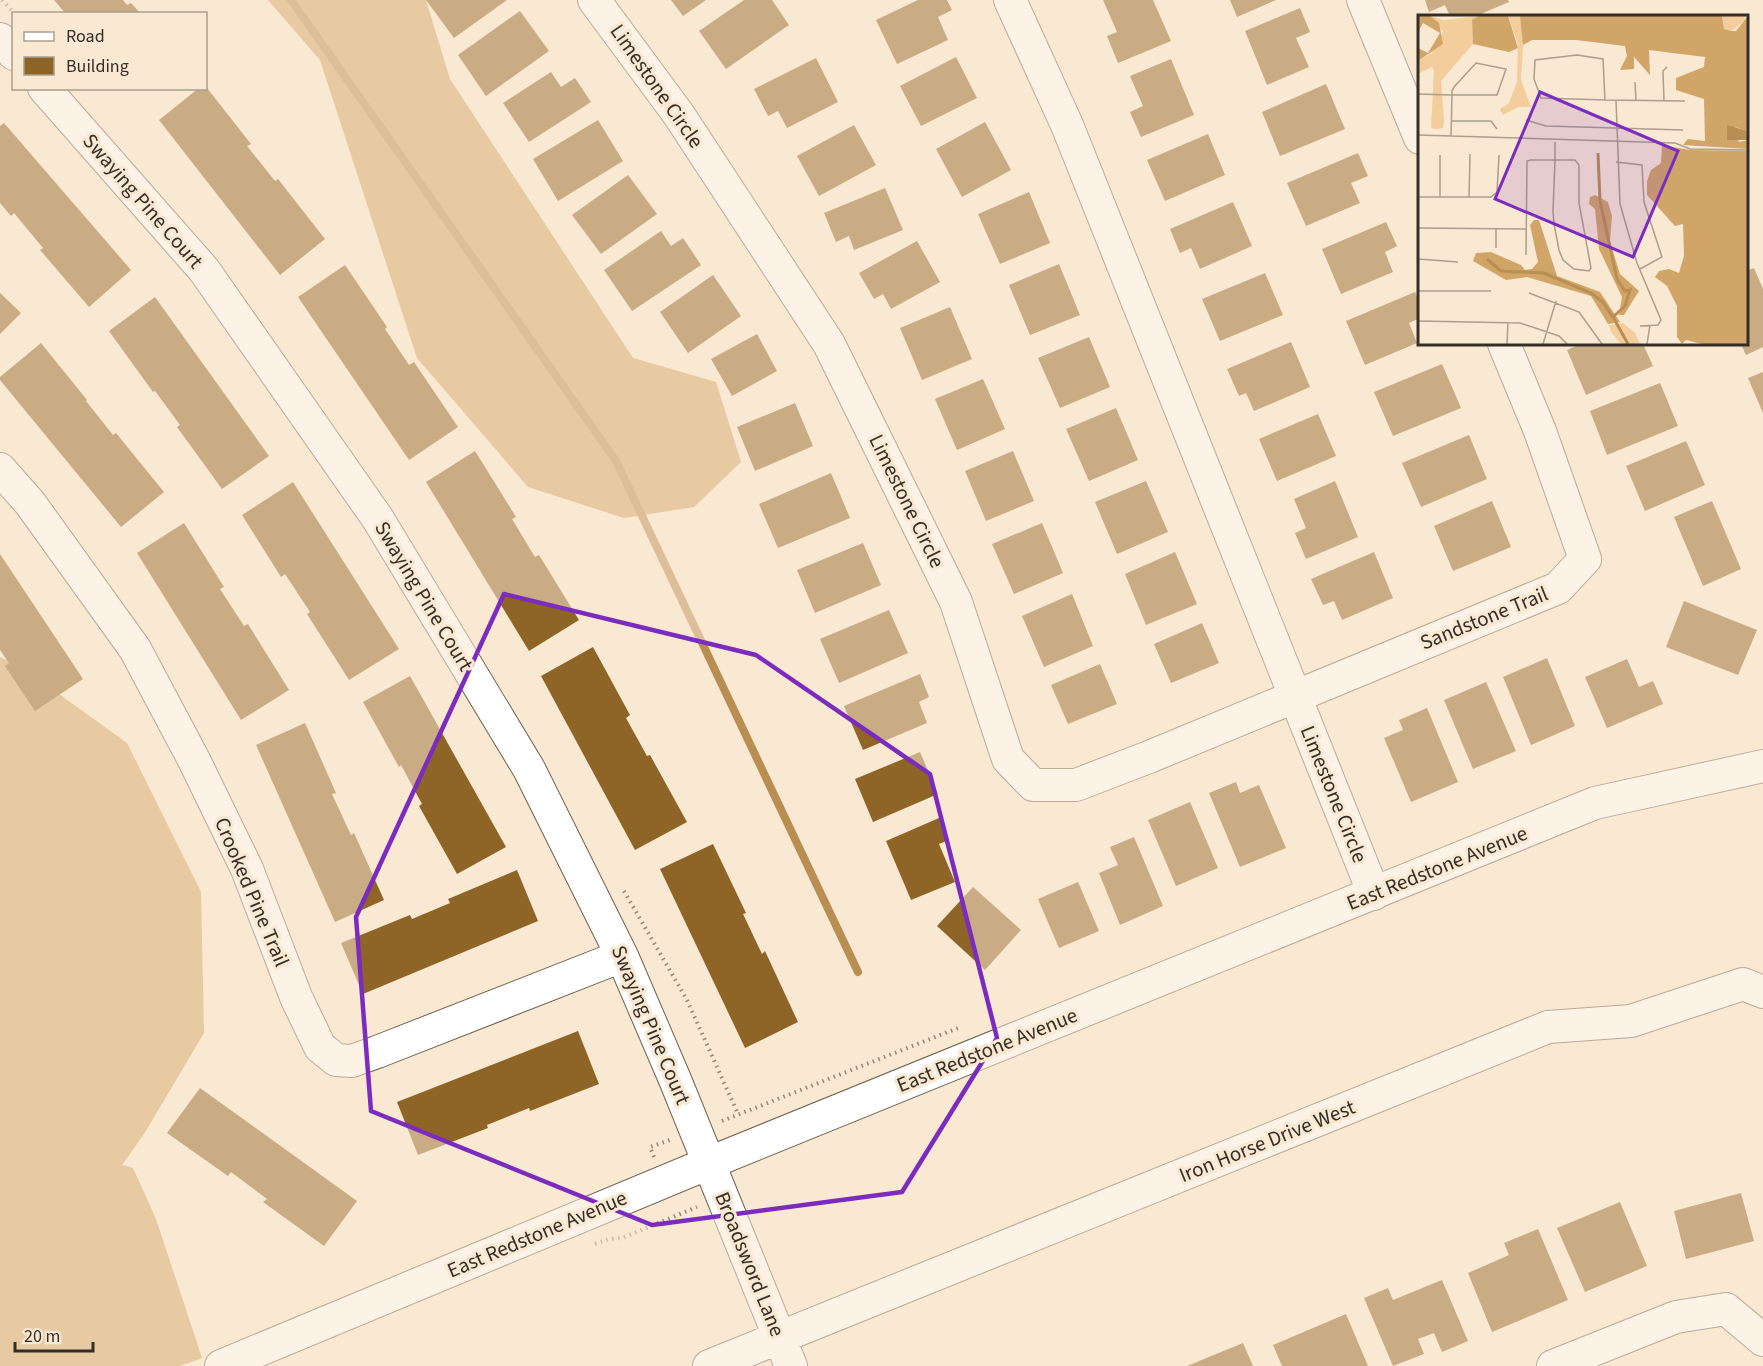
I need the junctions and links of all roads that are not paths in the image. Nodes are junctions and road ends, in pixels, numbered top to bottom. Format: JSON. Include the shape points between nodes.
{"nodes":[{"id":1,"x":594,"y":0,"type":"edge"},
{"id":2,"x":1010,"y":0,"type":"edge"},
{"id":3,"x":1363,"y":0,"type":"edge"},
{"id":4,"x":0,"y":39,"type":"edge"},
{"id":5,"x":12,"y":52,"type":"edge"},
{"id":6,"x":46,"y":90,"type":"edge"},
{"id":7,"x":1418,"y":136,"type":"edge"},
{"id":8,"x":1504,"y":345,"type":"edge"},
{"id":9,"x":0,"y":469,"type":"edge"},
{"id":10,"x":1295,"y":695,"type":"junction"},
{"id":11,"x":1763,"y":766,"type":"edge"},
{"id":12,"x":1374,"y":894,"type":"junction"},
{"id":13,"x":617,"y":946,"type":"junction"},
{"id":14,"x":1763,"y":992,"type":"edge"},
{"id":15,"x":709,"y":1163,"type":"junction"},
{"id":16,"x":1763,"y":1340,"type":"edge"},
{"id":17,"x":785,"y":1352,"type":"edge"},
{"id":18,"x":221,"y":1366,"type":"edge"},
{"id":19,"x":709,"y":1366,"type":"edge"},
{"id":20,"x":1553,"y":1366,"type":"edge"}],
"edges":[{"from":1,"to":10,"type":"street","name":"Limestone Circle","via":[[679,115],[830,344],[956,602],[1008,759],[1033,785],[1076,784]]},
{"from":2,"to":10,"type":"street","name":"Limestone Circle","via":[[1067,125]]},
{"from":3,"to":7,"type":"street"},
{"from":4,"to":5,"type":"street"},
{"from":6,"to":13,"type":"street","name":"Swaying Pine Court","via":[[204,270],[378,519],[529,769]]},
{"from":8,"to":10,"type":"street","name":"Sandstone Trail","via":[[1585,559],[1557,588]]},
{"from":9,"to":13,"type":"street","name":"Crooked Pine Trail","via":[[30,503],[135,649],[247,869],[296,997],[320,1047],[336,1060],[352,1060]]},
{"from":10,"to":12,"type":"street","name":"Limestone Circle"},
{"from":11,"to":12,"type":"street","name":"East Redstone Avenue","via":[[1595,803]]},
{"from":12,"to":15,"type":"street","name":"East Redstone Avenue"},
{"from":13,"to":15,"type":"street","name":"Swaying Pine Court"},
{"from":14,"to":17,"type":"street","name":"Iron Horse Drive West","via":[[1743,984],[1630,1021],[1548,1027]]},
{"from":15,"to":17,"type":"street","name":"Broadsword Lane"},
{"from":15,"to":18,"type":"street","name":"East Redstone Avenue"},
{"from":16,"to":20,"type":"street","via":[[1726,1309],[1676,1317]]},
{"from":17,"to":19,"type":"street","name":"Iron Horse Drive West"}]}
